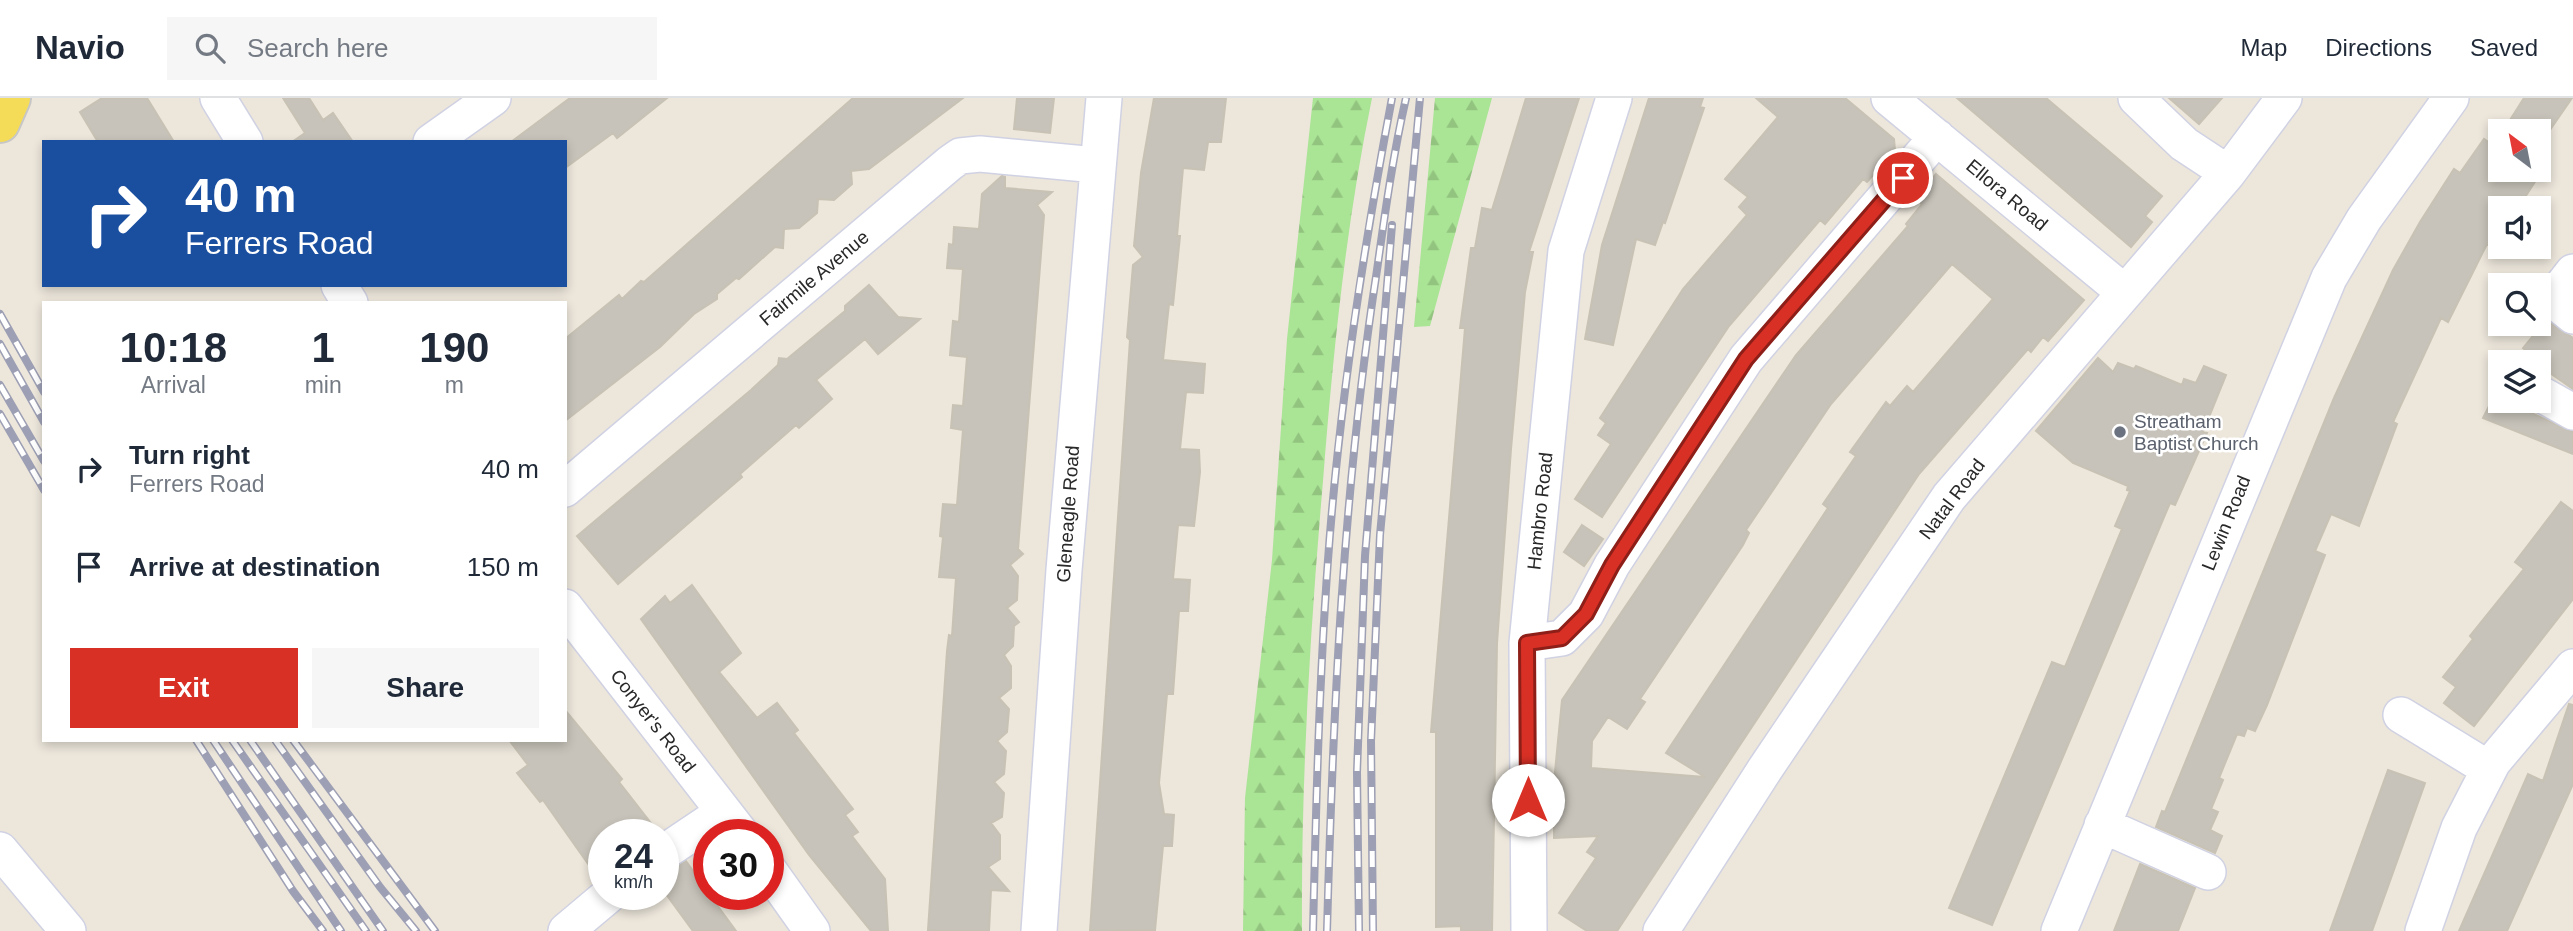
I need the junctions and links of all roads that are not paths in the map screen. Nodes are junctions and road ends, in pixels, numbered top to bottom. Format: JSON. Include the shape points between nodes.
{"nodes":[{"id":1,"x":11,"y":98,"type":"edge"},
{"id":2,"x":218,"y":98,"type":"edge"},
{"id":3,"x":493,"y":98,"type":"edge"},
{"id":4,"x":1104,"y":98,"type":"edge"},
{"id":5,"x":1614,"y":98,"type":"edge"},
{"id":6,"x":1889,"y":98,"type":"edge"},
{"id":7,"x":2136,"y":98,"type":"edge"},
{"id":8,"x":2284,"y":98,"type":"edge"},
{"id":9,"x":2451,"y":98,"type":"edge"},
{"id":10,"x":0,"y":123,"type":"edge"},
{"id":11,"x":1937,"y":137,"type":"junction"},
{"id":12,"x":244,"y":140,"type":"edge"},
{"id":13,"x":434,"y":140,"type":"edge"},
{"id":14,"x":1096,"y":165,"type":"junction"},
{"id":15,"x":2228,"y":173,"type":"junction"},
{"id":16,"x":2124,"y":292,"type":"junction"},
{"id":17,"x":2551,"y":400,"type":"edge"},
{"id":18,"x":2573,"y":412,"type":"edge"},
{"id":19,"x":567,"y":487,"type":"edge"},
{"id":20,"x":567,"y":610,"type":"edge"},
{"id":21,"x":1527,"y":643,"type":"junction"},
{"id":22,"x":2573,"y":667,"type":"edge"},
{"id":23,"x":2401,"y":715,"type":"dead end"},
{"id":24,"x":2490,"y":769,"type":"junction"},
{"id":25,"x":729,"y":819,"type":"edge"},
{"id":26,"x":2102,"y":825,"type":"junction"},
{"id":27,"x":0,"y":850,"type":"edge"},
{"id":28,"x":2208,"y":872,"type":"dead end"},
{"id":29,"x":784,"y":892,"type":"edge"},
{"id":30,"x":591,"y":910,"type":"edge"},
{"id":31,"x":68,"y":931,"type":"edge"},
{"id":32,"x":566,"y":931,"type":"edge"},
{"id":33,"x":812,"y":931,"type":"edge"},
{"id":34,"x":1039,"y":931,"type":"edge"},
{"id":35,"x":1529,"y":931,"type":"edge"},
{"id":36,"x":1661,"y":931,"type":"edge"},
{"id":37,"x":2059,"y":931,"type":"edge"},
{"id":38,"x":2423,"y":931,"type":"edge"}],
"edges":[{"from":1,"to":10,"type":"main road"},
{"from":2,"to":12,"type":"street"},
{"from":3,"to":13,"type":"street"},
{"from":4,"to":14,"type":"street","name":"Gleneagle Road"},
{"from":5,"to":21,"type":"street","name":"Hambro Road","via":[[1566,251]]},
{"from":6,"to":11,"type":"street","name":"Ellora Road"},
{"from":7,"to":15,"type":"street","via":[[2184,144]]},
{"from":8,"to":15,"type":"street","name":"Natal Road"},
{"from":9,"to":26,"type":"street","name":"Lewin Road","via":[[2364,219],[2329,278]]},
{"from":11,"to":16,"type":"street","name":"Ellora Road"},
{"from":11,"to":21,"type":"street","via":[[1746,359],[1612,565],[1586,614],[1562,638]]},
{"from":14,"to":19,"type":"street","name":"Fairmile Avenue","via":[[961,156]]},
{"from":14,"to":34,"type":"street","name":"Gleneagle Road"},
{"from":15,"to":16,"type":"street","name":"Natal Road"},
{"from":16,"to":36,"type":"street","name":"Natal Road","via":[[1949,497]]},
{"from":17,"to":18,"type":"street"},
{"from":20,"to":25,"type":"street","name":"Conyer's Road"},
{"from":21,"to":35,"type":"street","name":"Hambro Road"},
{"from":22,"to":24,"type":"street"},
{"from":23,"to":24,"type":"street"},
{"from":24,"to":38,"type":"street","via":[[2459,828]]},
{"from":26,"to":28,"type":"street"},
{"from":26,"to":37,"type":"street","name":"Lewin Road"},
{"from":27,"to":31,"type":"street"},
{"from":29,"to":33,"type":"street"},
{"from":30,"to":32,"type":"street"}]}
